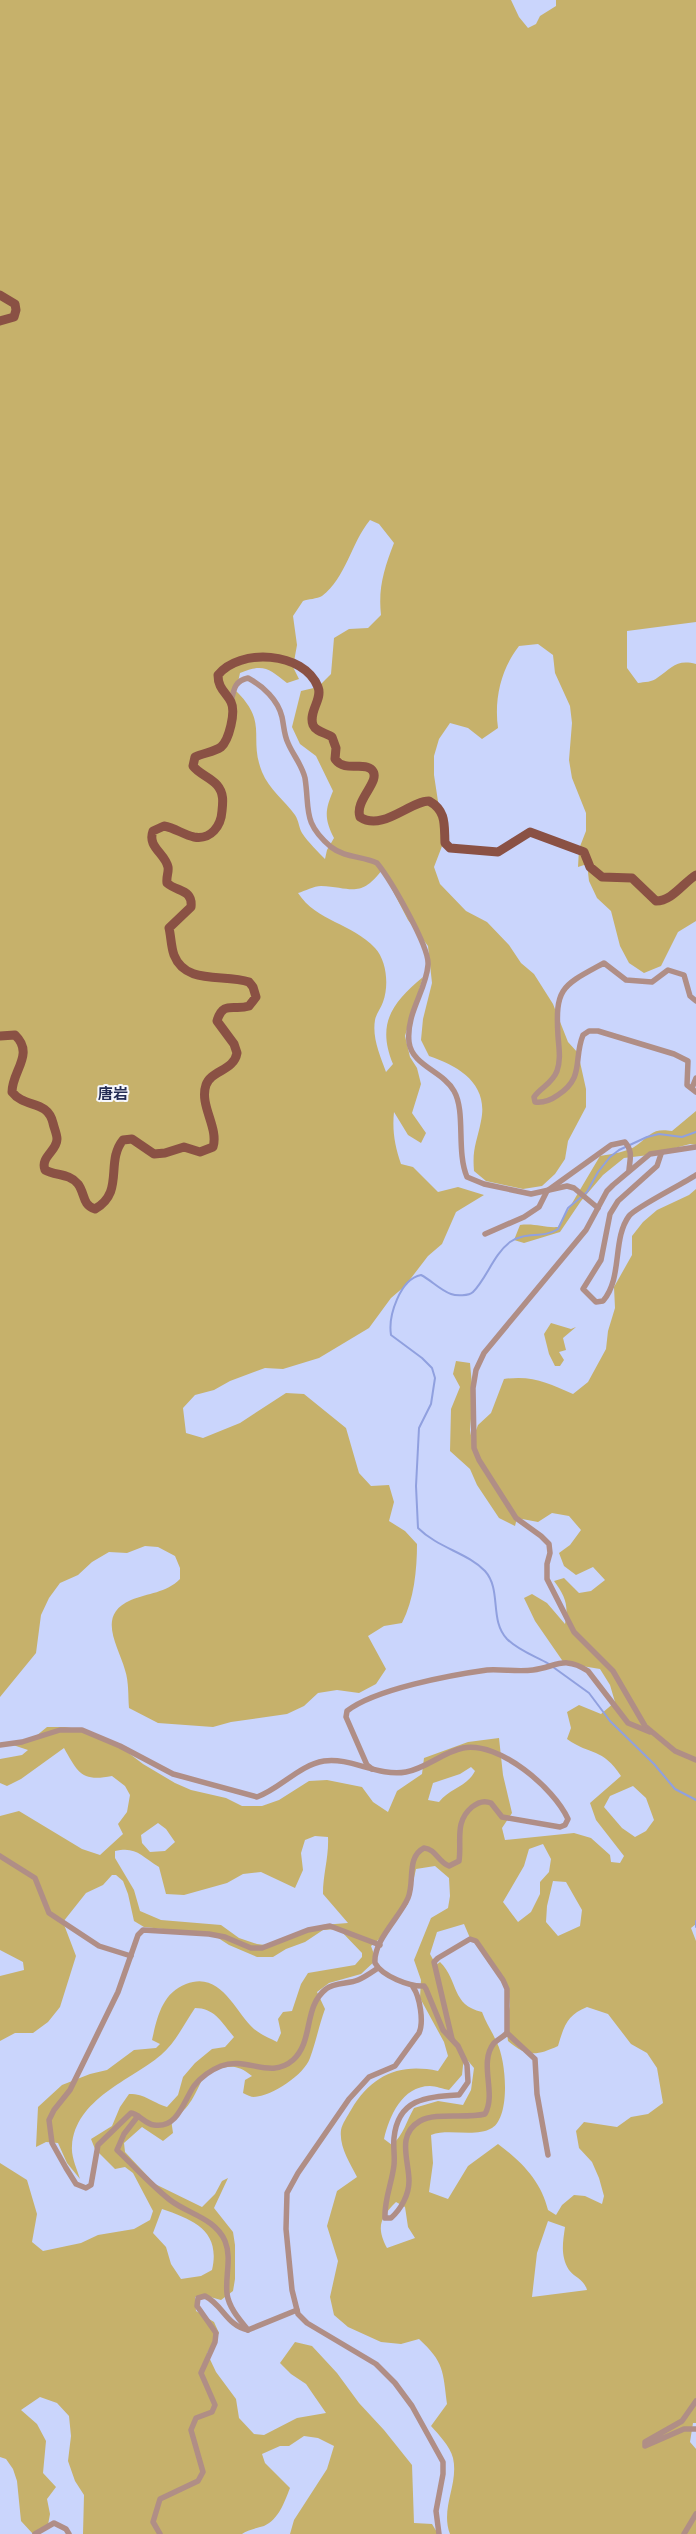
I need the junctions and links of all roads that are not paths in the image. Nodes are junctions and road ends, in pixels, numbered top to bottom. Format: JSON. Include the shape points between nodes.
{"nodes":[{"id":1,"x":0,"y":295,"type":"edge"},
{"id":2,"x":0,"y":320,"type":"edge"},
{"id":3,"x":231,"y":703,"type":"junction"},
{"id":4,"x":696,"y":876,"type":"edge"},
{"id":5,"x":696,"y":1002,"type":"edge"},
{"id":6,"x":0,"y":1036,"type":"edge"},
{"id":7,"x":696,"y":1078,"type":"edge"},
{"id":8,"x":694,"y":1090,"type":"edge"},
{"id":9,"x":696,"y":1147,"type":"edge"},
{"id":10,"x":660,"y":1154,"type":"junction"},
{"id":11,"x":629,"y":1170,"type":"junction"},
{"id":12,"x":696,"y":1175,"type":"edge"},
{"id":13,"x":547,"y":1191,"type":"junction"},
{"id":14,"x":596,"y":1206,"type":"junction"},
{"id":15,"x":484,"y":1234,"type":"dead end"},
{"id":16,"x":652,"y":1733,"type":"junction"},
{"id":17,"x":0,"y":1745,"type":"edge"},
{"id":18,"x":696,"y":1760,"type":"edge"},
{"id":19,"x":374,"y":1770,"type":"junction"},
{"id":20,"x":0,"y":1856,"type":"edge"},
{"id":21,"x":380,"y":1945,"type":"junction"},
{"id":22,"x":131,"y":1956,"type":"junction"},
{"id":23,"x":378,"y":1968,"type":"junction"},
{"id":24,"x":413,"y":1987,"type":"junction"},
{"id":25,"x":507,"y":2034,"type":"junction"},
{"id":26,"x":453,"y":2041,"type":"junction"},
{"id":27,"x":138,"y":2116,"type":"junction"},
{"id":28,"x":548,"y":2155,"type":"dead end"},
{"id":29,"x":297,"y":2310,"type":"junction"},
{"id":30,"x":248,"y":2330,"type":"junction"},
{"id":31,"x":696,"y":2402,"type":"edge"},
{"id":32,"x":696,"y":2429,"type":"edge"},
{"id":33,"x":696,"y":2514,"type":"edge"},
{"id":34,"x":35,"y":2534,"type":"edge"},
{"id":35,"x":69,"y":2534,"type":"edge"},
{"id":36,"x":160,"y":2534,"type":"edge"},
{"id":37,"x":440,"y":2534,"type":"edge"},
{"id":38,"x":684,"y":2534,"type":"edge"}],
"edges":[{"from":1,"to":2,"type":"main road","via":[[15,304],[16,310],[14,317]]},
{"from":3,"to":4,"type":"main road","via":[[218,683],[218,675],[230,666],[269,656],[299,666],[306,672],[319,690],[313,725],[316,730],[332,737],[335,759],[342,766],[372,770],[374,775],[370,787],[359,804],[358,812],[370,823],[402,814],[422,801],[429,801],[442,812],[446,843],[450,848],[498,852],[525,833],[538,834],[584,852],[590,867],[602,877],[632,878],[656,902],[672,896]]},
{"from":3,"to":6,"type":"main road","via":[[233,710],[223,744],[195,756],[193,761],[196,770],[218,786],[223,794],[218,827],[213,833],[194,837],[164,826],[153,831],[151,836],[155,849],[168,868],[167,883],[186,892],[192,900],[191,907],[169,928],[174,955],[180,964],[200,977],[248,982],[253,986],[256,997],[249,1006],[224,1008],[217,1021],[237,1053],[232,1064],[210,1078],[205,1086],[215,1140],[213,1146],[200,1152],[184,1147],[154,1154],[132,1139],[123,1140],[117,1151],[111,1193],[108,1199],[91,1208],[74,1180],[45,1170],[44,1161],[57,1139],[52,1116],[49,1111],[26,1102],[12,1092],[24,1048],[15,1035]]},
{"from":3,"to":13,"type":"street","via":[[234,687],[240,680],[248,678],[271,695],[282,716],[287,742],[302,768],[306,811],[311,822],[333,848],[352,858],[367,858],[378,864],[421,939],[428,964],[413,1011],[409,1043],[415,1056],[455,1092],[462,1166],[467,1176],[484,1184],[518,1192]]},
{"from":5,"to":8,"type":"street","via":[[690,996],[684,975],[668,970],[652,982],[626,980],[604,963],[572,980],[560,994],[557,1004],[560,1059],[556,1073],[534,1097],[535,1102],[541,1103],[572,1084],[583,1035],[598,1030],[688,1061],[687,1085]]},
{"from":7,"to":8,"type":"street"},
{"from":9,"to":10,"type":"street"},
{"from":10,"to":11,"type":"street","via":[[650,1154]]},
{"from":10,"to":12,"type":"street","via":[[656,1166],[626,1192],[610,1214],[601,1260],[583,1289],[596,1302],[603,1301],[610,1291],[623,1227],[630,1215]]},
{"from":11,"to":13,"type":"street","via":[[631,1152],[625,1142],[617,1142]]},
{"from":11,"to":14,"type":"street"},
{"from":13,"to":14,"type":"street","via":[[561,1186],[574,1188]]},
{"from":13,"to":15,"type":"street","via":[[539,1207]]},
{"from":14,"to":16,"type":"street","via":[[586,1230],[484,1353],[476,1370],[474,1388],[474,1448],[516,1518],[549,1544],[548,1580],[574,1632],[613,1671]]},
{"from":16,"to":18,"type":"street","via":[[676,1751]]},
{"from":16,"to":19,"type":"street","via":[[628,1723],[581,1666],[555,1663],[533,1670],[486,1670],[394,1691],[347,1711],[346,1718],[367,1765]]},
{"from":17,"to":19,"type":"street","via":[[60,1730],[82,1730],[173,1774],[257,1797],[270,1793],[308,1766],[322,1762],[341,1762]]},
{"from":19,"to":21,"type":"street","via":[[406,1772],[461,1748],[486,1748],[506,1758],[544,1787],[563,1808],[568,1819],[565,1825],[553,1827],[502,1817],[486,1801],[475,1805],[466,1812],[459,1826],[459,1860],[449,1866],[442,1863],[432,1850],[424,1848],[418,1851],[412,1864],[407,1900]]},
{"from":20,"to":22,"type":"street","via":[[36,1878],[49,1913],[99,1946]]},
{"from":21,"to":22,"type":"street","via":[[330,1926],[308,1930],[262,1948],[252,1948],[209,1934],[142,1930]]},
{"from":21,"to":23,"type":"street","via":[[375,1960]]},
{"from":22,"to":27,"type":"street","via":[[118,1992],[70,2090],[49,2120],[52,2143],[76,2184],[86,2188],[91,2185],[100,2142],[131,2113]]},
{"from":23,"to":24,"type":"street"},
{"from":23,"to":27,"type":"street","via":[[360,1979],[326,1988],[309,2019],[300,2053],[292,2061],[278,2069],[268,2070],[243,2063],[223,2065],[200,2079],[174,2119],[154,2125]]},
{"from":24,"to":26,"type":"street","via":[[424,1986],[442,2030]]},
{"from":24,"to":29,"type":"street","via":[[418,1993],[419,2033],[394,2066],[369,2077],[354,2093],[287,2193],[289,2266]]},
{"from":25,"to":26,"type":"street","via":[[507,1989],[476,1941],[470,1939],[434,1962]]},
{"from":25,"to":26,"type":"street","via":[[494,2044],[489,2054],[491,2100],[485,2114],[471,2118],[431,2117],[421,2120],[410,2130],[404,2156],[409,2181],[406,2194],[400,2209],[391,2218],[385,2218],[399,2119],[407,2107],[417,2101],[459,2095],[468,2082],[467,2064]]},
{"from":25,"to":28,"type":"street","via":[[534,2059]]},
{"from":27,"to":30,"type":"street","via":[[117,2150],[171,2200],[202,2217],[220,2232],[226,2242],[229,2261],[229,2302]]},
{"from":29,"to":30,"type":"street"},
{"from":29,"to":37,"type":"street","via":[[306,2323],[380,2367],[412,2406],[443,2462],[436,2511]]},
{"from":30,"to":36,"type":"street","via":[[232,2324],[214,2300],[205,2296],[198,2298],[197,2306],[216,2333],[201,2372],[215,2406],[212,2412],[196,2418],[191,2430],[203,2472],[198,2481],[160,2499],[153,2522]]},
{"from":31,"to":32,"type":"street","via":[[682,2421],[646,2442],[645,2446],[684,2429]]},
{"from":33,"to":38,"type":"street"},
{"from":34,"to":35,"type":"street","via":[[54,2523]]}]}
